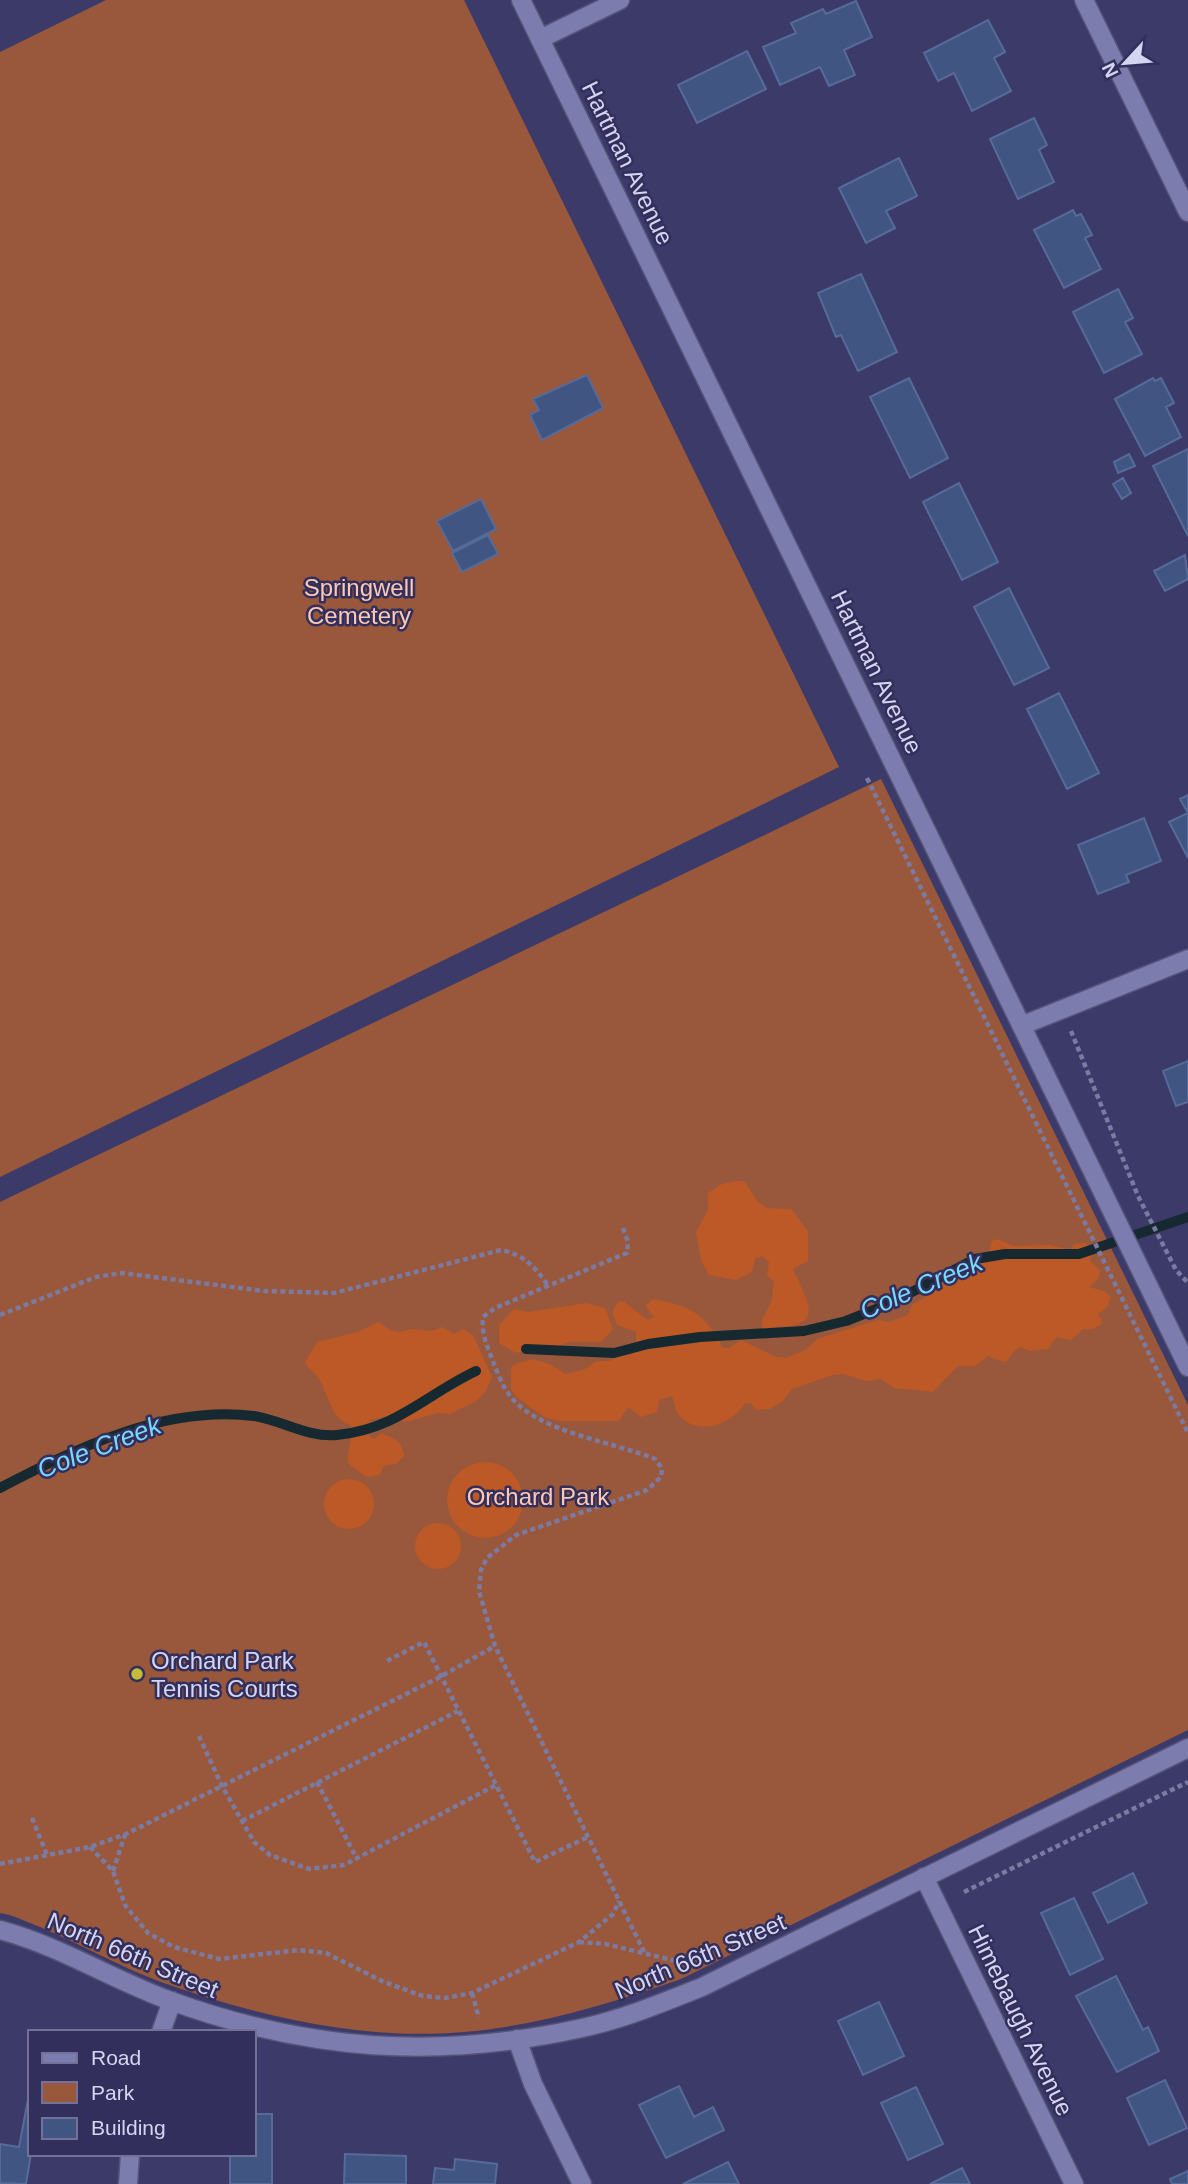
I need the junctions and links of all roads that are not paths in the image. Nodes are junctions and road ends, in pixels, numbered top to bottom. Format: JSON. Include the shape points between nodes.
{"nodes":[{"id":1,"x":521,"y":0,"type":"edge"},
{"id":2,"x":620,"y":0,"type":"edge"},
{"id":3,"x":1084,"y":0,"type":"edge"},
{"id":4,"x":540,"y":39,"type":"junction"},
{"id":5,"x":1188,"y":212,"type":"edge"},
{"id":6,"x":1188,"y":959,"type":"edge"},
{"id":7,"x":1023,"y":1025,"type":"junction"},
{"id":8,"x":1188,"y":1367,"type":"edge"},
{"id":9,"x":1188,"y":1748,"type":"edge"},
{"id":10,"x":925,"y":1877,"type":"junction"},
{"id":11,"x":0,"y":1930,"type":"edge"},
{"id":12,"x":172,"y":2001,"type":"junction"},
{"id":13,"x":163,"y":2030,"type":"edge"},
{"id":14,"x":517,"y":2039,"type":"junction"},
{"id":15,"x":130,"y":2156,"type":"edge"},
{"id":16,"x":128,"y":2184,"type":"edge"},
{"id":17,"x":582,"y":2184,"type":"edge"},
{"id":18,"x":1074,"y":2184,"type":"edge"}],
"edges":[{"from":1,"to":4,"type":"street","name":"Hartman Avenue"},
{"from":2,"to":4,"type":"street"},
{"from":3,"to":5,"type":"street"},
{"from":4,"to":7,"type":"street","name":"Hartman Avenue"},
{"from":6,"to":7,"type":"street"},
{"from":7,"to":8,"type":"street","name":"Hartman Avenue"},
{"from":9,"to":10,"type":"street","name":"North 66th Street"},
{"from":10,"to":14,"type":"street","name":"North 66th Street","via":[[702,1987],[619,2018]]},
{"from":10,"to":18,"type":"street","name":"Himebaugh Avenue"},
{"from":11,"to":12,"type":"street","name":"North 66th Street","via":[[24,1936]]},
{"from":12,"to":13,"type":"street"},
{"from":12,"to":14,"type":"street","name":"North 66th Street","via":[[248,2027],[341,2044],[436,2047]]},
{"from":14,"to":17,"type":"street","via":[[533,2084]]},
{"from":15,"to":16,"type":"street"}]}
